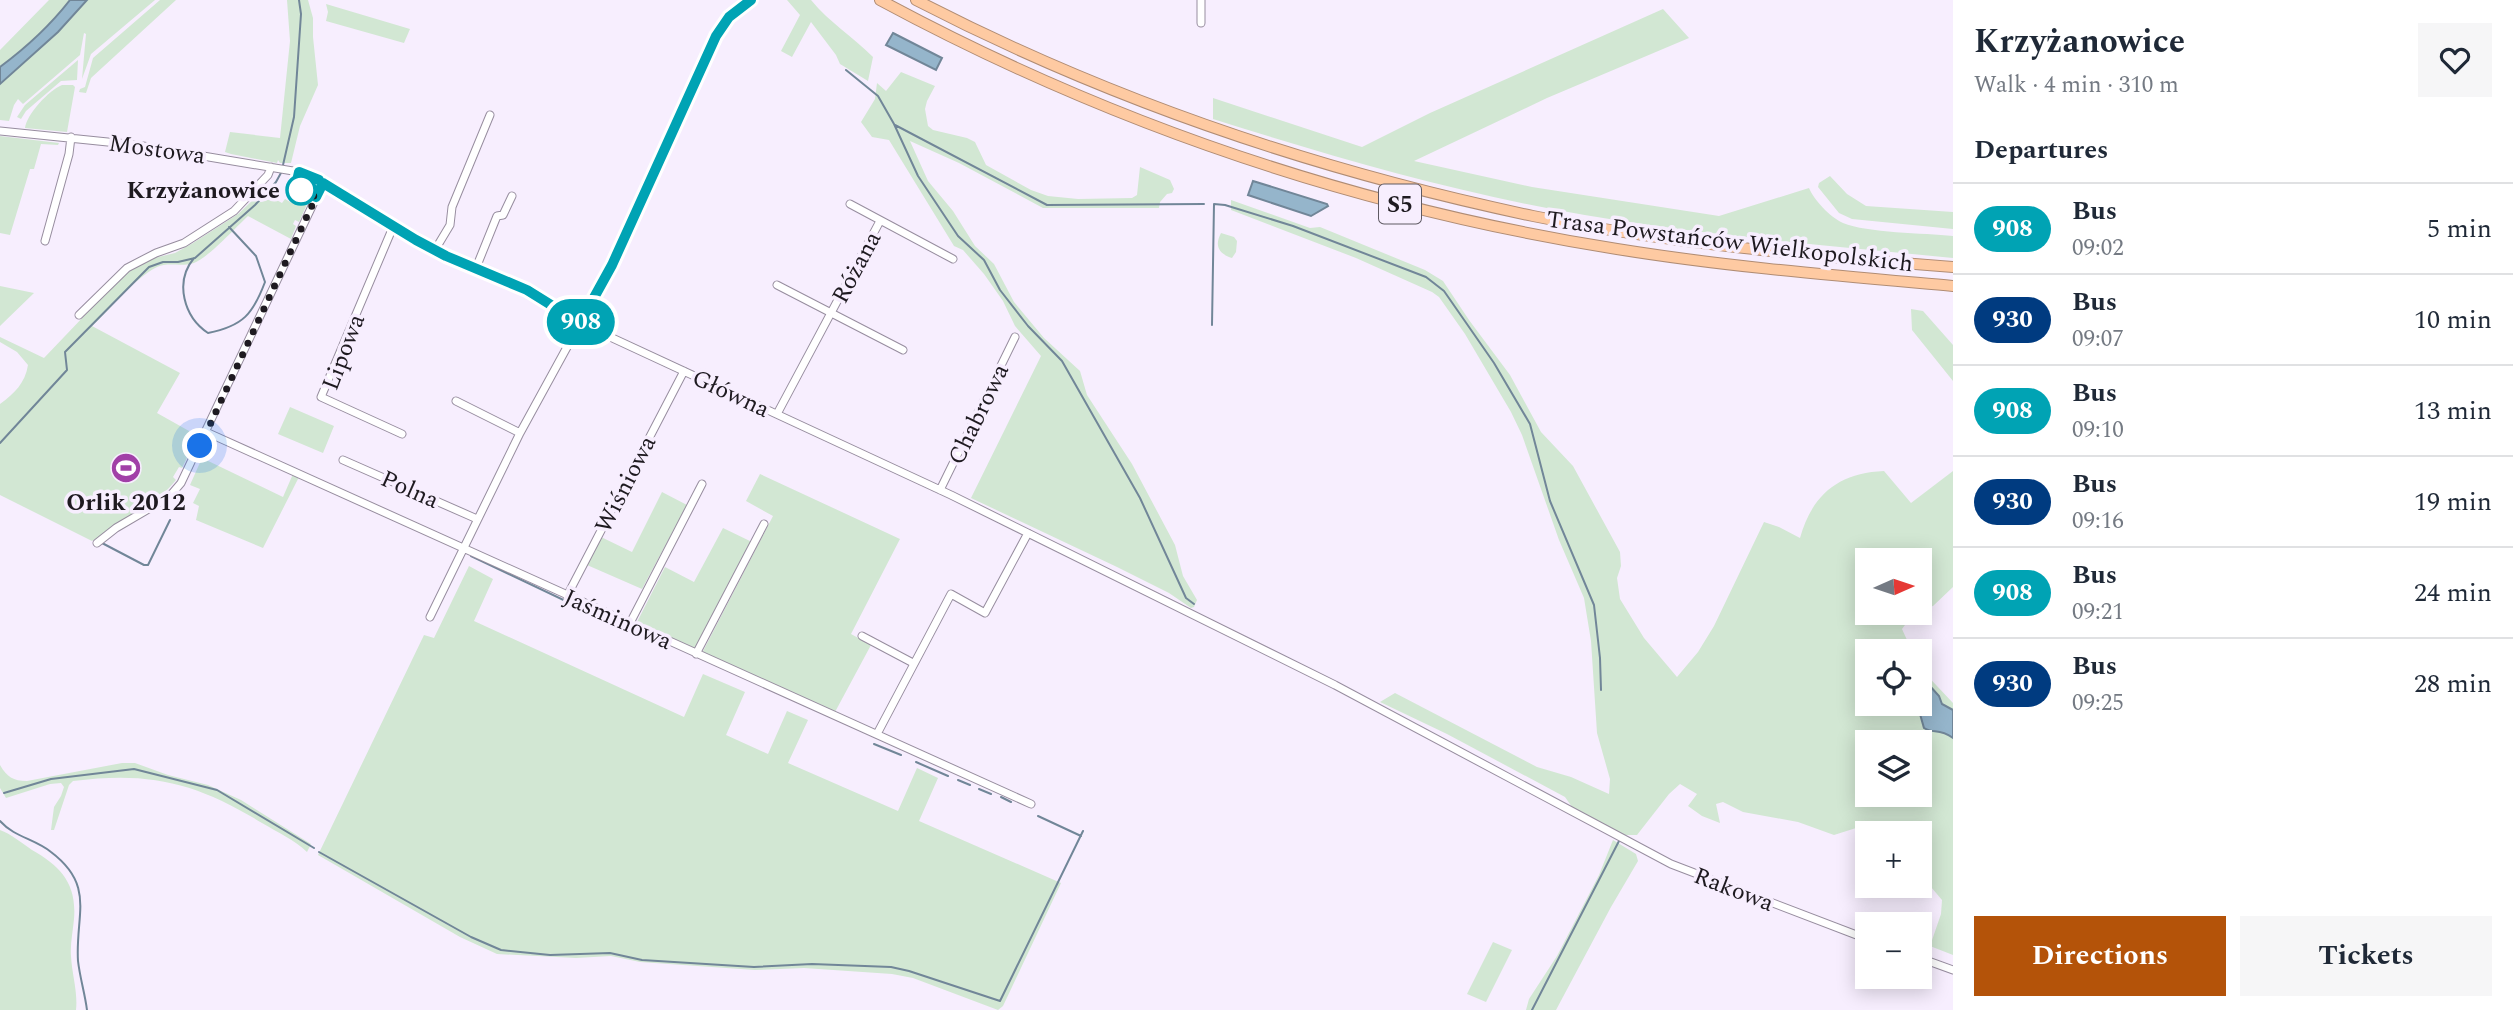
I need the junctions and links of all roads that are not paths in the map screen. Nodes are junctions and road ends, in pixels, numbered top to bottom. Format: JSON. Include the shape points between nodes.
{"nodes":[{"id":1,"x":751,"y":0,"type":"edge"},
{"id":2,"x":880,"y":0,"type":"edge"},
{"id":3,"x":916,"y":0,"type":"edge"},
{"id":4,"x":1201,"y":0,"type":"edge"},
{"id":5,"x":1201,"y":23,"type":"dead end"},
{"id":6,"x":490,"y":115,"type":"dead end"},
{"id":7,"x":0,"y":131,"type":"edge"},
{"id":8,"x":71,"y":138,"type":"junction"},
{"id":9,"x":275,"y":167,"type":"junction"},
{"id":10,"x":323,"y":183,"type":"junction"},
{"id":11,"x":512,"y":196,"type":"dead end"},
{"id":12,"x":850,"y":204,"type":"dead end"},
{"id":13,"x":880,"y":220,"type":"junction"},
{"id":14,"x":393,"y":227,"type":"junction"},
{"id":15,"x":45,"y":241,"type":"dead end"},
{"id":16,"x":435,"y":250,"type":"junction"},
{"id":17,"x":953,"y":259,"type":"dead end"},
{"id":18,"x":1953,"y":267,"type":"edge"},
{"id":19,"x":477,"y":268,"type":"junction"},
{"id":20,"x":777,"y":285,"type":"dead end"},
{"id":21,"x":1953,"y":286,"type":"edge"},
{"id":22,"x":832,"y":313,"type":"junction"},
{"id":23,"x":79,"y":315,"type":"dead end"},
{"id":24,"x":580,"y":323,"type":"junction"},
{"id":25,"x":1015,"y":337,"type":"dead end"},
{"id":26,"x":903,"y":350,"type":"dead end"},
{"id":27,"x":684,"y":371,"type":"junction"},
{"id":28,"x":456,"y":401,"type":"dead end"},
{"id":29,"x":778,"y":414,"type":"junction"},
{"id":30,"x":206,"y":432,"type":"junction"},
{"id":31,"x":520,"y":433,"type":"junction"},
{"id":32,"x":402,"y":434,"type":"dead end"},
{"id":33,"x":343,"y":460,"type":"dead end"},
{"id":34,"x":702,"y":484,"type":"dead end"},
{"id":35,"x":940,"y":490,"type":"junction"},
{"id":36,"x":477,"y":519,"type":"junction"},
{"id":37,"x":764,"y":524,"type":"dead end"},
{"id":38,"x":1028,"y":533,"type":"junction"},
{"id":39,"x":97,"y":543,"type":"dead end"},
{"id":40,"x":463,"y":547,"type":"junction"},
{"id":41,"x":567,"y":597,"type":"junction"},
{"id":42,"x":430,"y":617,"type":"dead end"},
{"id":43,"x":629,"y":625,"type":"junction"},
{"id":44,"x":862,"y":636,"type":"dead end"},
{"id":45,"x":696,"y":654,"type":"junction"},
{"id":46,"x":913,"y":663,"type":"junction"},
{"id":47,"x":877,"y":734,"type":"junction"},
{"id":48,"x":1031,"y":804,"type":"dead end"},
{"id":49,"x":1855,"y":934,"type":"edge"},
{"id":50,"x":1932,"y":962,"type":"edge"},
{"id":51,"x":1953,"y":970,"type":"edge"}],
"edges":[{"from":1,"to":24,"type":"street","via":[[729,17],[716,36],[612,265]]},
{"from":2,"to":21,"type":"highway","name":"Trasa Powstańców Wielkopolskich","number":"S5","via":[[1077,95],[1177,135],[1325,184],[1427,211],[1617,249]]},
{"from":3,"to":18,"type":"highway","name":"Trasa Powstańców Wielkopolskich","number":"S5","via":[[1087,80],[1175,114],[1316,162],[1431,193],[1620,231]]},
{"from":4,"to":5,"type":"street"},
{"from":6,"to":16,"type":"street","via":[[452,207],[450,225]]},
{"from":7,"to":8,"type":"street","name":"Mostowa"},
{"from":8,"to":9,"type":"street","name":"Mostowa"},
{"from":8,"to":15,"type":"street"},
{"from":9,"to":10,"type":"street","name":"Mostowa"},
{"from":9,"to":23,"type":"street","via":[[233,211],[184,243],[127,268]]},
{"from":10,"to":14,"type":"street","name":"Główna"},
{"from":10,"to":30,"type":"street"},
{"from":11,"to":19,"type":"street","via":[[503,215],[497,216]]},
{"from":12,"to":13,"type":"street","name":"Różana"},
{"from":13,"to":17,"type":"street","name":"Różana"},
{"from":13,"to":22,"type":"street","name":"Różana"},
{"from":14,"to":16,"type":"street","name":"Główna"},
{"from":14,"to":32,"type":"street","name":"Lipowa","via":[[321,397]]},
{"from":16,"to":19,"type":"street","name":"Główna"},
{"from":19,"to":24,"type":"street","name":"Główna","via":[[527,290]]},
{"from":20,"to":22,"type":"street","name":"Różana"},
{"from":22,"to":26,"type":"street","name":"Różana"},
{"from":22,"to":29,"type":"street","name":"Różana"},
{"from":24,"to":27,"type":"street","name":"Główna"},
{"from":24,"to":31,"type":"street"},
{"from":25,"to":35,"type":"street","name":"Chabrowa"},
{"from":27,"to":29,"type":"street","name":"Główna"},
{"from":27,"to":41,"type":"street","name":"Wiśniowa"},
{"from":28,"to":31,"type":"street"},
{"from":29,"to":35,"type":"street","name":"Główna"},
{"from":30,"to":39,"type":"street","via":[[181,484]]},
{"from":30,"to":40,"type":"street","name":"Jaśminowa"},
{"from":31,"to":36,"type":"street"},
{"from":33,"to":36,"type":"street","name":"Polna"},
{"from":34,"to":43,"type":"street"},
{"from":35,"to":38,"type":"street","name":"Główna"},
{"from":36,"to":40,"type":"street"},
{"from":37,"to":45,"type":"street"},
{"from":38,"to":46,"type":"street","via":[[985,613],[951,594]]},
{"from":38,"to":49,"type":"street","name":"Rakowa","via":[[1335,685],[1691,873]]},
{"from":40,"to":41,"type":"street","name":"Jaśminowa"},
{"from":40,"to":42,"type":"street"},
{"from":41,"to":43,"type":"street","name":"Jaśminowa"},
{"from":43,"to":45,"type":"street","name":"Jaśminowa"},
{"from":44,"to":46,"type":"street"},
{"from":45,"to":47,"type":"street","name":"Jaśminowa"},
{"from":46,"to":47,"type":"street"},
{"from":47,"to":48,"type":"street","name":"Jaśminowa"},
{"from":50,"to":51,"type":"street"}]}
